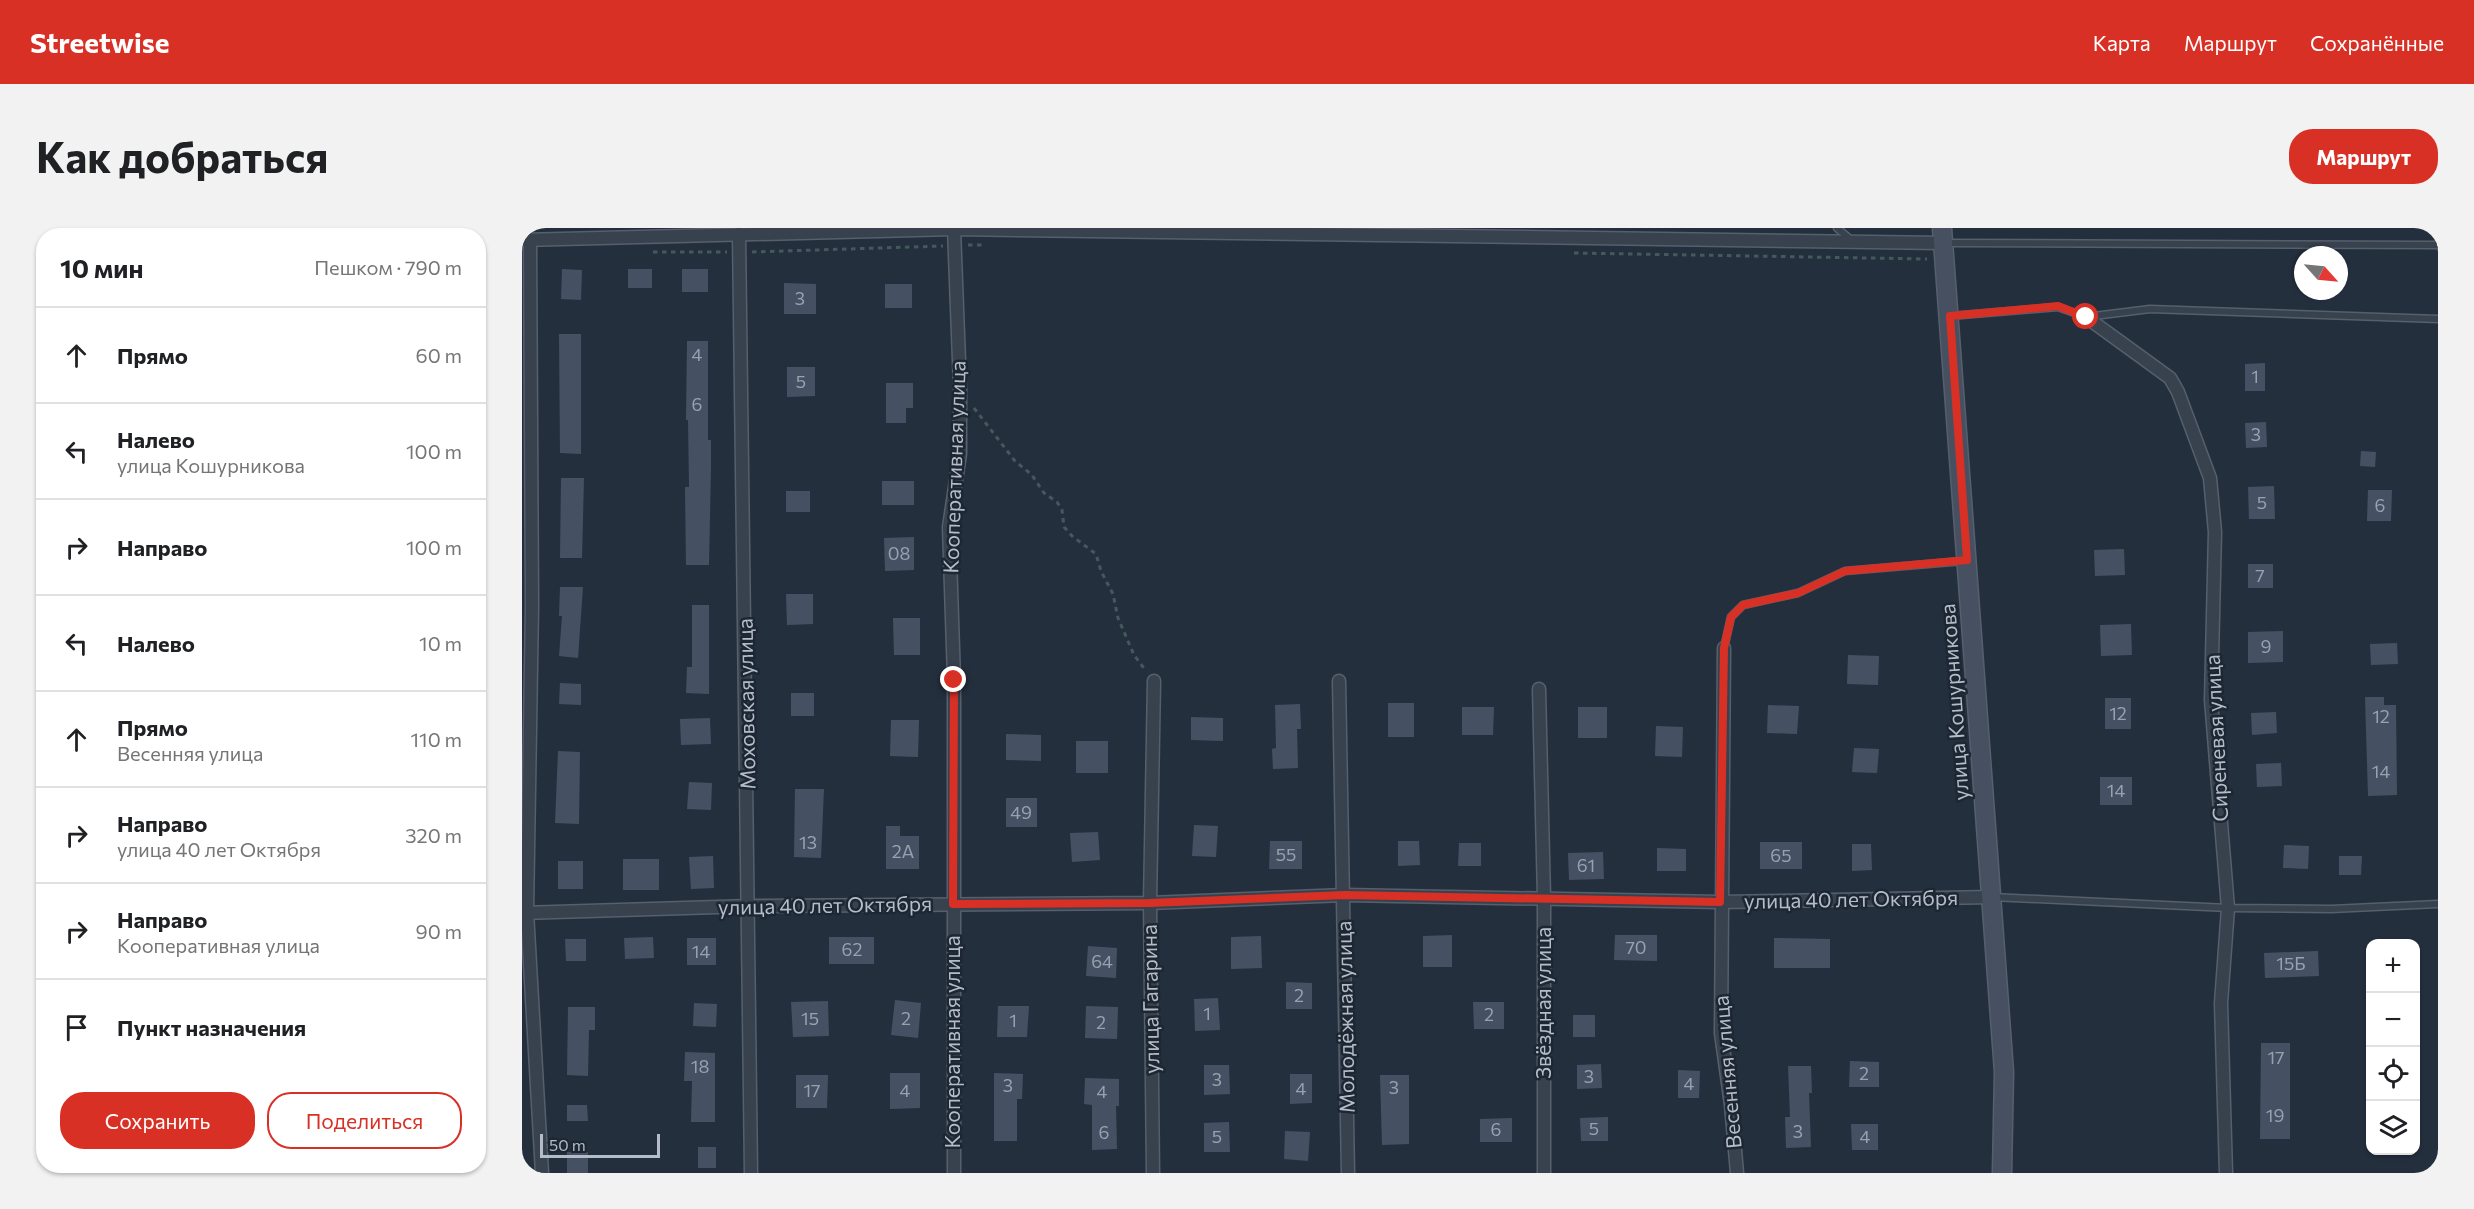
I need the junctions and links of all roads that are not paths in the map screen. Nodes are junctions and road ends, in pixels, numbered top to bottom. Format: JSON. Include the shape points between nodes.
{"nodes":[{"id":1,"x":1837,"y":228,"type":"edge"},
{"id":2,"x":918,"y":229,"type":"edge"},
{"id":3,"x":954,"y":229,"type":"edge"},
{"id":4,"x":739,"y":234,"type":"junction"},
{"id":5,"x":528,"y":236,"type":"edge"},
{"id":6,"x":1854,"y":243,"type":"junction"},
{"id":7,"x":1943,"y":243,"type":"edge"},
{"id":8,"x":2438,"y":245,"type":"edge"},
{"id":9,"x":1950,"y":316,"type":"junction"},
{"id":10,"x":2086,"y":317,"type":"junction"},
{"id":11,"x":2438,"y":320,"type":"edge"},
{"id":12,"x":1967,"y":560,"type":"junction"},
{"id":13,"x":1724,"y":648,"type":"joint"},
{"id":14,"x":1154,"y":681,"type":"road end"},
{"id":15,"x":1339,"y":681,"type":"dead end"},
{"id":16,"x":1539,"y":689,"type":"dead end"},
{"id":17,"x":1345,"y":895,"type":"junction"},
{"id":18,"x":1992,"y":897,"type":"junction"},
{"id":19,"x":1545,"y":898,"type":"junction"},
{"id":20,"x":1720,"y":902,"type":"junction"},
{"id":21,"x":1150,"y":903,"type":"junction"},
{"id":22,"x":953,"y":904,"type":"junction"},
{"id":23,"x":2438,"y":904,"type":"edge"},
{"id":24,"x":750,"y":906,"type":"junction"},
{"id":25,"x":2228,"y":908,"type":"junction"},
{"id":26,"x":524,"y":912,"type":"edge"},
{"id":27,"x":542,"y":1173,"type":"edge"},
{"id":28,"x":751,"y":1173,"type":"edge"},
{"id":29,"x":954,"y":1173,"type":"edge"},
{"id":30,"x":1153,"y":1173,"type":"edge"},
{"id":31,"x":1348,"y":1173,"type":"edge"},
{"id":32,"x":1544,"y":1173,"type":"edge"},
{"id":33,"x":1737,"y":1173,"type":"edge"},
{"id":34,"x":2002,"y":1173,"type":"edge"},
{"id":35,"x":2226,"y":1173,"type":"edge"}],
"edges":[{"from":1,"to":6,"type":"lane"},
{"from":2,"to":3,"type":"street"},
{"from":2,"to":4,"type":"street"},
{"from":3,"to":6,"type":"street"},
{"from":3,"to":22,"type":"street","name":"Кооперативная улица","via":[[960,454],[949,527],[954,680]]},
{"from":4,"to":5,"type":"street"},
{"from":4,"to":24,"type":"street","name":"Моховская улица"},
{"from":5,"to":26,"type":"street","via":[[532,606]]},
{"from":6,"to":7,"type":"street"},
{"from":7,"to":8,"type":"lane"},
{"from":7,"to":9,"type":"main road","name":"улица Кошурникова"},
{"from":9,"to":10,"type":"lane","via":[[2058,306]]},
{"from":9,"to":12,"type":"main road","name":"улица Кошурникова"},
{"from":10,"to":11,"type":"lane","via":[[2150,309]]},
{"from":10,"to":25,"type":"street","name":"Сиреневая улица","via":[[2170,378],[2210,478],[2215,532],[2211,700]]},
{"from":12,"to":13,"type":"lane","via":[[1845,571],[1798,593],[1743,605],[1731,617]]},
{"from":12,"to":18,"type":"main road","name":"улица Кошурникова"},
{"from":13,"to":20,"type":"street","name":"Весенняя улица"},
{"from":14,"to":21,"type":"street","name":"улица Гагарина"},
{"from":15,"to":17,"type":"street","name":"Молодёжная улица"},
{"from":16,"to":19,"type":"street","name":"Звёздная улица"},
{"from":17,"to":19,"type":"street","name":"улица 40 лет Октября"},
{"from":17,"to":21,"type":"street","name":"улица 40 лет Октября"},
{"from":17,"to":31,"type":"street","name":"Молодёжная улица"},
{"from":18,"to":20,"type":"street","name":"улица 40 лет Октября"},
{"from":18,"to":25,"type":"lane"},
{"from":18,"to":34,"type":"main road","name":"улица Кошурникова","via":[[2004,1072]]},
{"from":19,"to":20,"type":"street","name":"улица 40 лет Октября"},
{"from":19,"to":32,"type":"street","name":"Звёздная улица"},
{"from":20,"to":33,"type":"street","name":"Весенняя улица","via":[[1721,1033]]},
{"from":21,"to":22,"type":"street","name":"улица 40 лет Октября"},
{"from":21,"to":30,"type":"street","name":"улица Гагарина"},
{"from":22,"to":24,"type":"street","name":"улица 40 лет Октября"},
{"from":22,"to":29,"type":"street","name":"Кооперативная улица"},
{"from":23,"to":25,"type":"lane"},
{"from":24,"to":26,"type":"street","name":"улица 40 лет Октября"},
{"from":24,"to":28,"type":"street","name":"Моховская улица"},
{"from":25,"to":35,"type":"street","name":"Сиреневая улица","via":[[2221,1004]]},
{"from":26,"to":27,"type":"street"}]}
